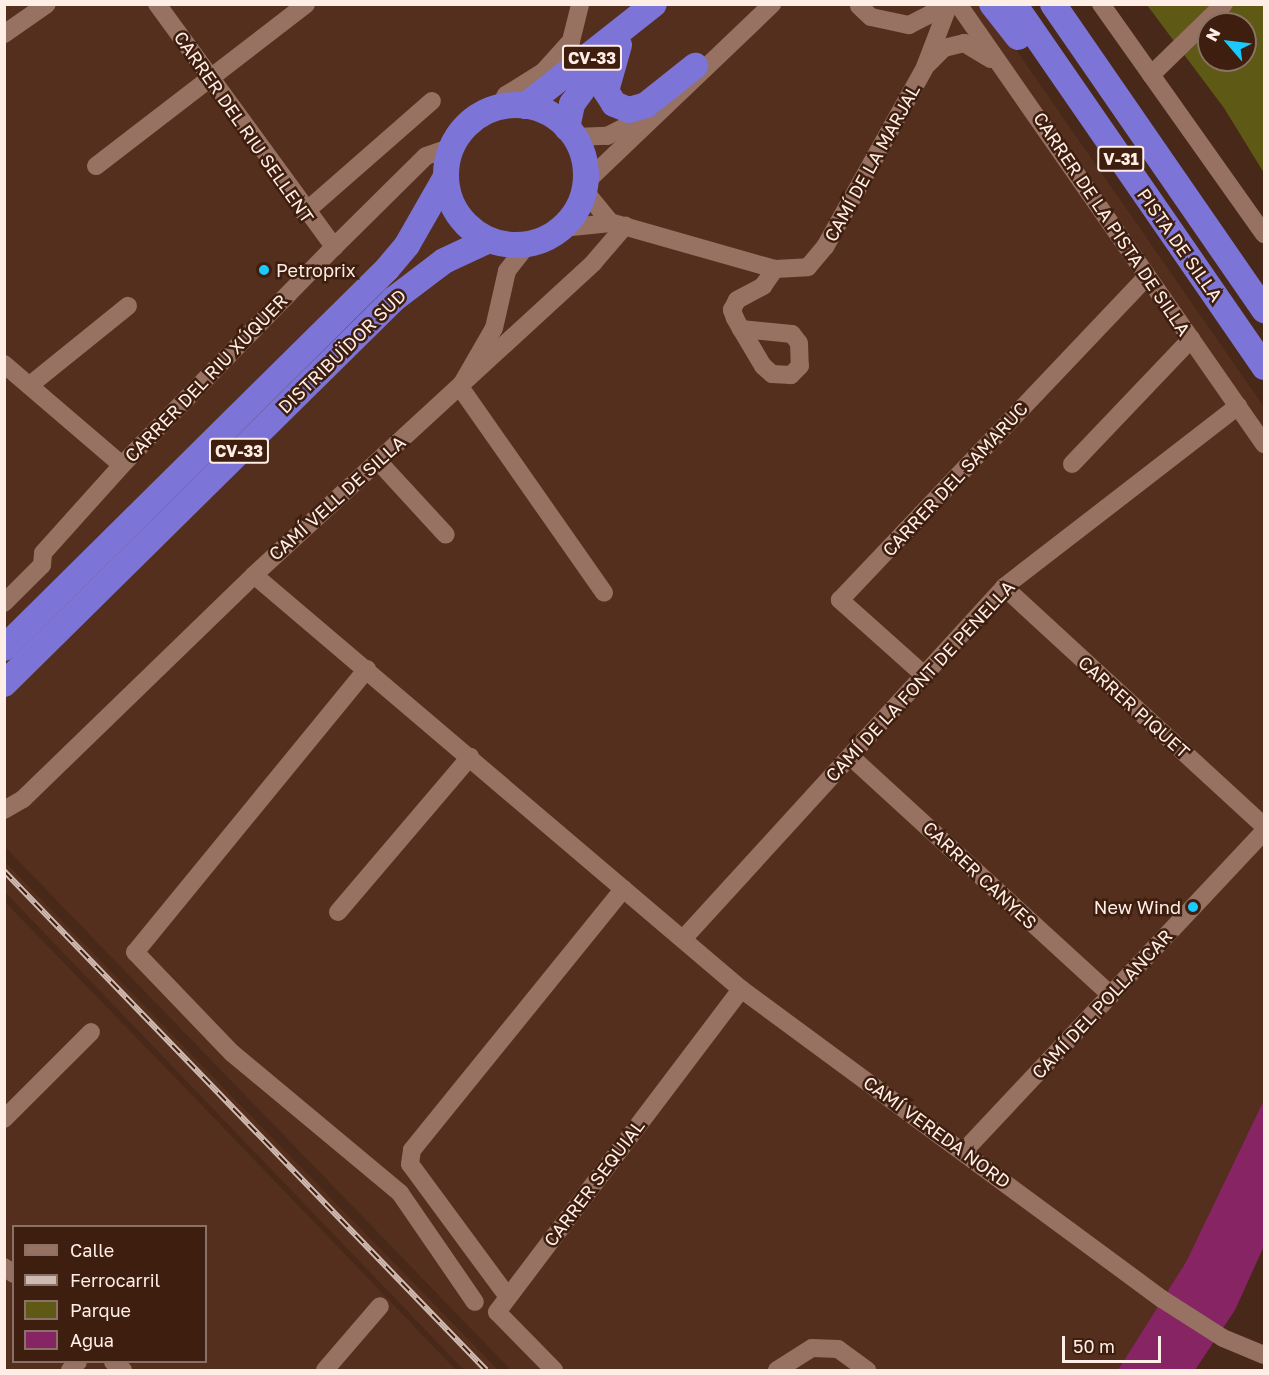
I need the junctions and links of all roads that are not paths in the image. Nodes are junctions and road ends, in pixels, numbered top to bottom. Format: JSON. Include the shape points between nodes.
{"nodes":[{"id":1,"x":47,"y":4,"type":"edge"},
{"id":2,"x":156,"y":4,"type":"edge"},
{"id":3,"x":306,"y":4,"type":"edge"},
{"id":4,"x":580,"y":4,"type":"edge"},
{"id":5,"x":757,"y":4,"type":"edge"},
{"id":6,"x":772,"y":4,"type":"edge"},
{"id":7,"x":958,"y":4,"type":"edge"},
{"id":8,"x":992,"y":4,"type":"edge"},
{"id":9,"x":1014,"y":4,"type":"edge"},
{"id":10,"x":1053,"y":4,"type":"edge"},
{"id":11,"x":1071,"y":4,"type":"edge"},
{"id":12,"x":1101,"y":4,"type":"edge"},
{"id":13,"x":1224,"y":4,"type":"edge"},
{"id":14,"x":948,"y":5,"type":"edge"},
{"id":15,"x":859,"y":6,"type":"dead end"},
{"id":16,"x":4,"y":34,"type":"edge"},
{"id":17,"x":619,"y":45,"type":"junction"},
{"id":18,"x":1087,"y":56,"type":"junction"},
{"id":19,"x":1054,"y":62,"type":"junction"},
{"id":20,"x":694,"y":66,"type":"junction"},
{"id":21,"x":925,"y":67,"type":"junction"},
{"id":22,"x":1010,"y":74,"type":"junction"},
{"id":23,"x":1151,"y":75,"type":"junction"},
{"id":24,"x":209,"y":79,"type":"junction"},
{"id":25,"x":432,"y":101,"type":"dead end"},
{"id":26,"x":525,"y":106,"type":"junction"},
{"id":27,"x":499,"y":107,"type":"junction"},
{"id":28,"x":571,"y":132,"type":"junction"},
{"id":29,"x":452,"y":147,"type":"junction"},
{"id":30,"x":96,"y":166,"type":"dead end"},
{"id":31,"x":446,"y":177,"type":"junction"},
{"id":32,"x":585,"y":187,"type":"junction"},
{"id":33,"x":304,"y":213,"type":"junction"},
{"id":34,"x":618,"y":224,"type":"junction"},
{"id":35,"x":562,"y":228,"type":"junction"},
{"id":36,"x":1264,"y":234,"type":"edge"},
{"id":37,"x":489,"y":240,"type":"junction"},
{"id":38,"x":528,"y":244,"type":"junction"},
{"id":39,"x":334,"y":247,"type":"junction"},
{"id":40,"x":775,"y":269,"type":"junction"},
{"id":41,"x":1147,"y":277,"type":"junction"},
{"id":42,"x":128,"y":306,"type":"dead end"},
{"id":43,"x":1264,"y":310,"type":"edge"},
{"id":44,"x":741,"y":329,"type":"dead end"},
{"id":45,"x":1191,"y":339,"type":"junction"},
{"id":46,"x":4,"y":363,"type":"edge"},
{"id":47,"x":1264,"y":367,"type":"edge"},
{"id":48,"x":30,"y":385,"type":"junction"},
{"id":49,"x":460,"y":387,"type":"junction"},
{"id":50,"x":1238,"y":406,"type":"junction"},
{"id":51,"x":1264,"y":444,"type":"edge"},
{"id":52,"x":378,"y":461,"type":"junction"},
{"id":53,"x":1072,"y":464,"type":"dead end"},
{"id":54,"x":122,"y":465,"type":"junction"},
{"id":55,"x":446,"y":535,"type":"dead end"},
{"id":56,"x":254,"y":575,"type":"junction"},
{"id":57,"x":1004,"y":587,"type":"junction"},
{"id":58,"x":604,"y":593,"type":"dead end"},
{"id":59,"x":4,"y":603,"type":"edge"},
{"id":60,"x":4,"y":648,"type":"edge"},
{"id":61,"x":367,"y":669,"type":"junction"},
{"id":62,"x":924,"y":675,"type":"junction"},
{"id":63,"x":4,"y":684,"type":"edge"},
{"id":64,"x":850,"y":756,"type":"junction"},
{"id":65,"x":470,"y":757,"type":"junction"},
{"id":66,"x":4,"y":810,"type":"edge"},
{"id":67,"x":1264,"y":826,"type":"edge"},
{"id":68,"x":1264,"y":832,"type":"edge"},
{"id":69,"x":623,"y":889,"type":"junction"},
{"id":70,"x":338,"y":912,"type":"dead end"},
{"id":71,"x":683,"y":939,"type":"junction"},
{"id":72,"x":741,"y":989,"type":"junction"},
{"id":73,"x":1111,"y":995,"type":"junction"},
{"id":74,"x":91,"y":1032,"type":"dead end"},
{"id":75,"x":4,"y":1119,"type":"edge"},
{"id":76,"x":964,"y":1151,"type":"junction"},
{"id":77,"x":508,"y":1297,"type":"junction"},
{"id":78,"x":475,"y":1302,"type":"dead end"},
{"id":79,"x":380,"y":1306,"type":"dead end"},
{"id":80,"x":1264,"y":1355,"type":"edge"},
{"id":81,"x":325,"y":1371,"type":"edge"},
{"id":82,"x":554,"y":1371,"type":"edge"},
{"id":83,"x":777,"y":1371,"type":"edge"},
{"id":84,"x":867,"y":1371,"type":"edge"}],
"edges":[{"from":1,"to":16,"type":"street"},
{"from":2,"to":24,"type":"street","name":"CARRER DEL RIU SELLENT"},
{"from":3,"to":24,"type":"street"},
{"from":4,"to":27,"type":"street","via":[[571,41],[543,72],[506,95]]},
{"from":5,"to":20,"type":"street"},
{"from":6,"to":32,"type":"street"},
{"from":7,"to":22,"type":"street","name":"CARRER DE LA PISTA DE SILLA"},
{"from":8,"to":19,"type":"highway","via":[[1021,41]]},
{"from":9,"to":19,"type":"highway","name":"PISTA DE SILLA","number":"V-31"},
{"from":10,"to":18,"type":"highway","name":"PISTA DE SILLA","number":"V-31"},
{"from":11,"to":18,"type":"highway","via":[[1082,22]]},
{"from":12,"to":23,"type":"street"},
{"from":13,"to":23,"type":"street"},
{"from":14,"to":15,"type":"street","via":[[909,25],[871,17]]},
{"from":14,"to":21,"type":"street","name":"CAMÍ DE LA MARJAL"},
{"from":17,"to":20,"type":"highway","via":[[606,91],[614,104],[628,110],[646,105]]},
{"from":17,"to":26,"type":"highway","number":"CV-33","via":[[654,4],[587,63]]},
{"from":17,"to":28,"type":"highway","number":"CV-33","via":[[580,90]]},
{"from":18,"to":43,"type":"highway","name":"PISTA DE SILLA","number":"V-31"},
{"from":19,"to":47,"type":"highway","name":"PISTA DE SILLA","number":"V-31"},
{"from":20,"to":28,"type":"street","number":"CV-33","via":[[638,122],[607,136]]},
{"from":21,"to":22,"type":"street","name":"CAMÍ DE LA MARJAL","via":[[944,48],[964,43]]},
{"from":21,"to":40,"type":"street","name":"CAMÍ DE LA MARJAL","via":[[825,247],[808,267]]},
{"from":22,"to":41,"type":"street","name":"CARRER DE LA PISTA DE SILLA"},
{"from":23,"to":36,"type":"street"},
{"from":24,"to":30,"type":"street"},
{"from":24,"to":33,"type":"street","name":"CARRER DEL RIU SELLENT"},
{"from":25,"to":33,"type":"street"},
{"from":26,"to":27,"type":"highway","number":"CV-33"},
{"from":26,"to":28,"type":"highway","number":"CV-33"},
{"from":27,"to":29,"type":"highway","number":"CV-33","via":[[471,122]]},
{"from":28,"to":32,"type":"highway","via":[[584,159]]},
{"from":29,"to":31,"type":"highway","number":"CV-33"},
{"from":29,"to":39,"type":"street","name":"CARRER DEL RIU XÚQUER","via":[[426,156]]},
{"from":31,"to":37,"type":"highway","number":"CV-33","via":[[458,215]]},
{"from":31,"to":60,"type":"highway","name":"DISTRIBUÏDOR SUD","number":"CV-33","via":[[407,245],[387,269]]},
{"from":32,"to":34,"type":"street"},
{"from":32,"to":35,"type":"highway"},
{"from":33,"to":39,"type":"street","name":"CARRER DEL RIU SELLENT"},
{"from":34,"to":35,"type":"street","name":"CAMÍ DE LA MARJAL"},
{"from":34,"to":40,"type":"street","name":"CAMÍ DE LA MARJAL"},
{"from":34,"to":49,"type":"street","name":"CAMÍ VELL DE SILLA","via":[[594,262]]},
{"from":35,"to":38,"type":"highway"},
{"from":37,"to":38,"type":"highway"},
{"from":37,"to":63,"type":"highway","name":"DISTRIBUÏDOR SUD","number":"CV-33","via":[[444,261],[394,299]]},
{"from":38,"to":49,"type":"street","via":[[507,271],[494,328]]},
{"from":39,"to":54,"type":"street","name":"CARRER DEL RIU XÚQUER"},
{"from":40,"to":44,"type":"street","via":[[763,286],[733,304]]},
{"from":41,"to":45,"type":"street","name":"CARRER DE LA PISTA DE SILLA"},
{"from":41,"to":62,"type":"street","name":"CARRER DEL SAMARUC","via":[[840,600]]},
{"from":42,"to":48,"type":"street"},
{"from":45,"to":50,"type":"street","name":"CARRER DE LA PISTA DE SILLA"},
{"from":45,"to":53,"type":"street"},
{"from":46,"to":48,"type":"street"},
{"from":48,"to":54,"type":"street"},
{"from":49,"to":52,"type":"street","name":"CAMÍ VELL DE SILLA"},
{"from":49,"to":58,"type":"street"},
{"from":50,"to":51,"type":"street","name":"CARRER DE LA PISTA DE SILLA"},
{"from":50,"to":57,"type":"street","name":"CAMÍ DE LA FONT DE PENELLA"},
{"from":52,"to":55,"type":"street"},
{"from":52,"to":56,"type":"street","name":"CAMÍ VELL DE SILLA"},
{"from":54,"to":59,"type":"street","name":"CARRER DEL RIU XÚQUER","via":[[43,553],[42,566]]},
{"from":56,"to":61,"type":"street","name":"CAMÍ VELL DE SILLA"},
{"from":56,"to":66,"type":"street","via":[[23,799]]},
{"from":57,"to":62,"type":"street","name":"CAMÍ DE LA FONT DE PENELLA"},
{"from":57,"to":67,"type":"street","name":"CARRER PIQUET"},
{"from":61,"to":65,"type":"street","name":"CAMÍ VELL DE SILLA"},
{"from":61,"to":78,"type":"street","via":[[135,952],[232,1053],[400,1193]]},
{"from":62,"to":64,"type":"street","name":"CAMÍ DE LA FONT DE PENELLA"},
{"from":64,"to":71,"type":"street","name":"CAMÍ DE LA FONT DE PENELLA"},
{"from":64,"to":73,"type":"street","name":"CARRER CANYES"},
{"from":65,"to":69,"type":"street","name":"CAMÍ VELL DE SILLA"},
{"from":65,"to":70,"type":"street"},
{"from":68,"to":73,"type":"street","name":"CAMÍ DEL POLLANCAR"},
{"from":69,"to":71,"type":"street","name":"CAMÍ VEREDA NORD"},
{"from":69,"to":77,"type":"street","via":[[412,1150],[410,1164]]},
{"from":71,"to":72,"type":"street","name":"CAMÍ VEREDA NORD"},
{"from":72,"to":76,"type":"street","name":"CAMÍ VEREDA NORD"},
{"from":72,"to":77,"type":"street","name":"CARRER SEQUIAL"},
{"from":73,"to":76,"type":"street","name":"CAMÍ DEL POLLANCAR"},
{"from":74,"to":75,"type":"street"},
{"from":76,"to":80,"type":"street","name":"CAMÍ VEREDA NORD","via":[[1162,1299],[1222,1338]]},
{"from":77,"to":82,"type":"street","name":"CARRER SEQUIAL","via":[[497,1312]]},
{"from":79,"to":81,"type":"street"},
{"from":83,"to":84,"type":"street","via":[[812,1348],[838,1349]]}]}
